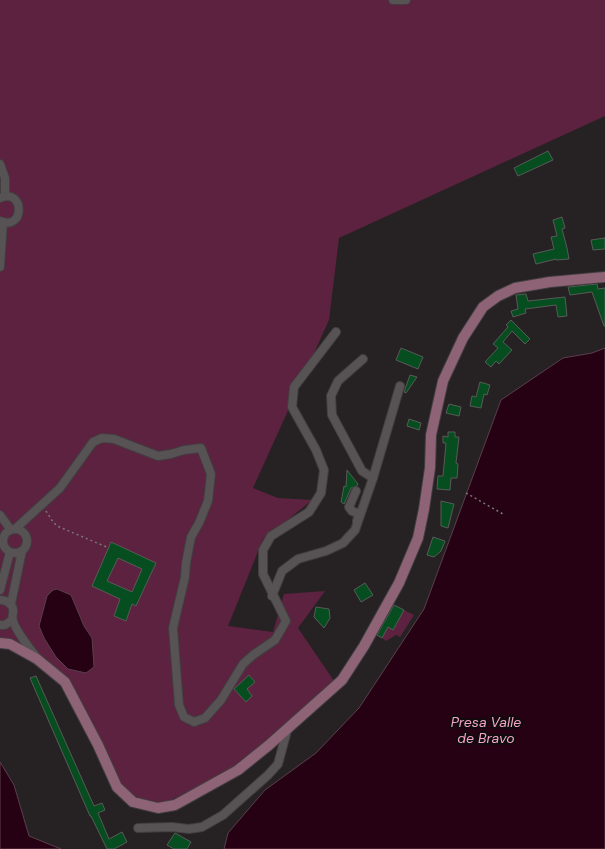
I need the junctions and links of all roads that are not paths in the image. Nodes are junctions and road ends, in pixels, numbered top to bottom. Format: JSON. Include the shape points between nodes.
{"nodes":[{"id":1,"x":393,"y":0,"type":"edge"},
{"id":2,"x":406,"y":0,"type":"edge"},
{"id":3,"x":0,"y":164,"type":"edge"},
{"id":4,"x":2,"y":197,"type":"edge"},
{"id":5,"x":1,"y":222,"type":"edge"},
{"id":6,"x":0,"y":267,"type":"edge"},
{"id":7,"x":605,"y":277,"type":"edge"},
{"id":8,"x":336,"y":332,"type":"dead end"},
{"id":9,"x":363,"y":359,"type":"dead end"},
{"id":10,"x":400,"y":386,"type":"dead end"},
{"id":11,"x":373,"y":478,"type":"junction"},
{"id":12,"x":356,"y":491,"type":"dead end"},
{"id":13,"x":0,"y":515,"type":"edge"},
{"id":14,"x":13,"y":529,"type":"junction"},
{"id":15,"x":355,"y":530,"type":"junction"},
{"id":16,"x":2,"y":541,"type":"edge"},
{"id":17,"x":22,"y":551,"type":"junction"},
{"id":18,"x":10,"y":552,"type":"junction"},
{"id":19,"x":0,"y":590,"type":"edge"},
{"id":20,"x":272,"y":596,"type":"junction"},
{"id":21,"x":0,"y":600,"type":"edge"},
{"id":22,"x":11,"y":604,"type":"junction"},
{"id":23,"x":12,"y":620,"type":"junction"},
{"id":24,"x":0,"y":625,"type":"edge"},
{"id":25,"x":0,"y":644,"type":"edge"},
{"id":26,"x":37,"y":659,"type":"junction"},
{"id":27,"x":288,"y":727,"type":"junction"},
{"id":28,"x":138,"y":828,"type":"dead end"}],
"edges":[{"from":1,"to":2,"type":"street"},
{"from":3,"to":4,"type":"street","via":[[5,178]]},
{"from":4,"to":5,"type":"street","via":[[12,197],[19,206],[19,211],[14,220],[8,223]]},
{"from":5,"to":6,"type":"street"},
{"from":7,"to":27,"type":"main road","via":[[515,288],[483,307],[463,338],[443,381],[431,435],[430,468],[418,538],[399,583],[342,680]]},
{"from":8,"to":20,"type":"street","via":[[294,387],[292,407],[324,470],[322,493],[310,512],[271,536],[263,550],[262,574]]},
{"from":9,"to":11,"type":"street","via":[[338,381],[331,396],[332,414],[362,471]]},
{"from":10,"to":11,"type":"street"},
{"from":11,"to":15,"type":"street"},
{"from":12,"to":15,"type":"street","via":[[349,507],[358,514]]},
{"from":13,"to":14,"type":"street"},
{"from":14,"to":16,"type":"street"},
{"from":14,"to":17,"type":"street","via":[[20,530],[27,537],[28,542]]},
{"from":14,"to":20,"type":"street","via":[[60,488],[93,442],[102,438],[114,439],[158,456],[201,448],[211,474],[208,501],[200,523],[190,537],[173,628],[179,705],[184,717],[194,722],[205,718],[221,700],[243,664],[275,640],[286,621]]},
{"from":15,"to":20,"type":"street","via":[[343,543],[298,559],[282,571]]},
{"from":16,"to":18,"type":"street"},
{"from":17,"to":18,"type":"street"},
{"from":17,"to":22,"type":"street"},
{"from":18,"to":19,"type":"street"},
{"from":21,"to":22,"type":"street"},
{"from":22,"to":23,"type":"street","via":[[14,609]]},
{"from":23,"to":24,"type":"street"},
{"from":23,"to":26,"type":"street"},
{"from":25,"to":26,"type":"main road","via":[[10,644]]},
{"from":26,"to":27,"type":"main road","via":[[65,682],[117,787],[133,802],[158,808],[175,805],[238,770]]},
{"from":27,"to":28,"type":"street","via":[[278,764],[223,815],[202,827],[189,829]]}]}
